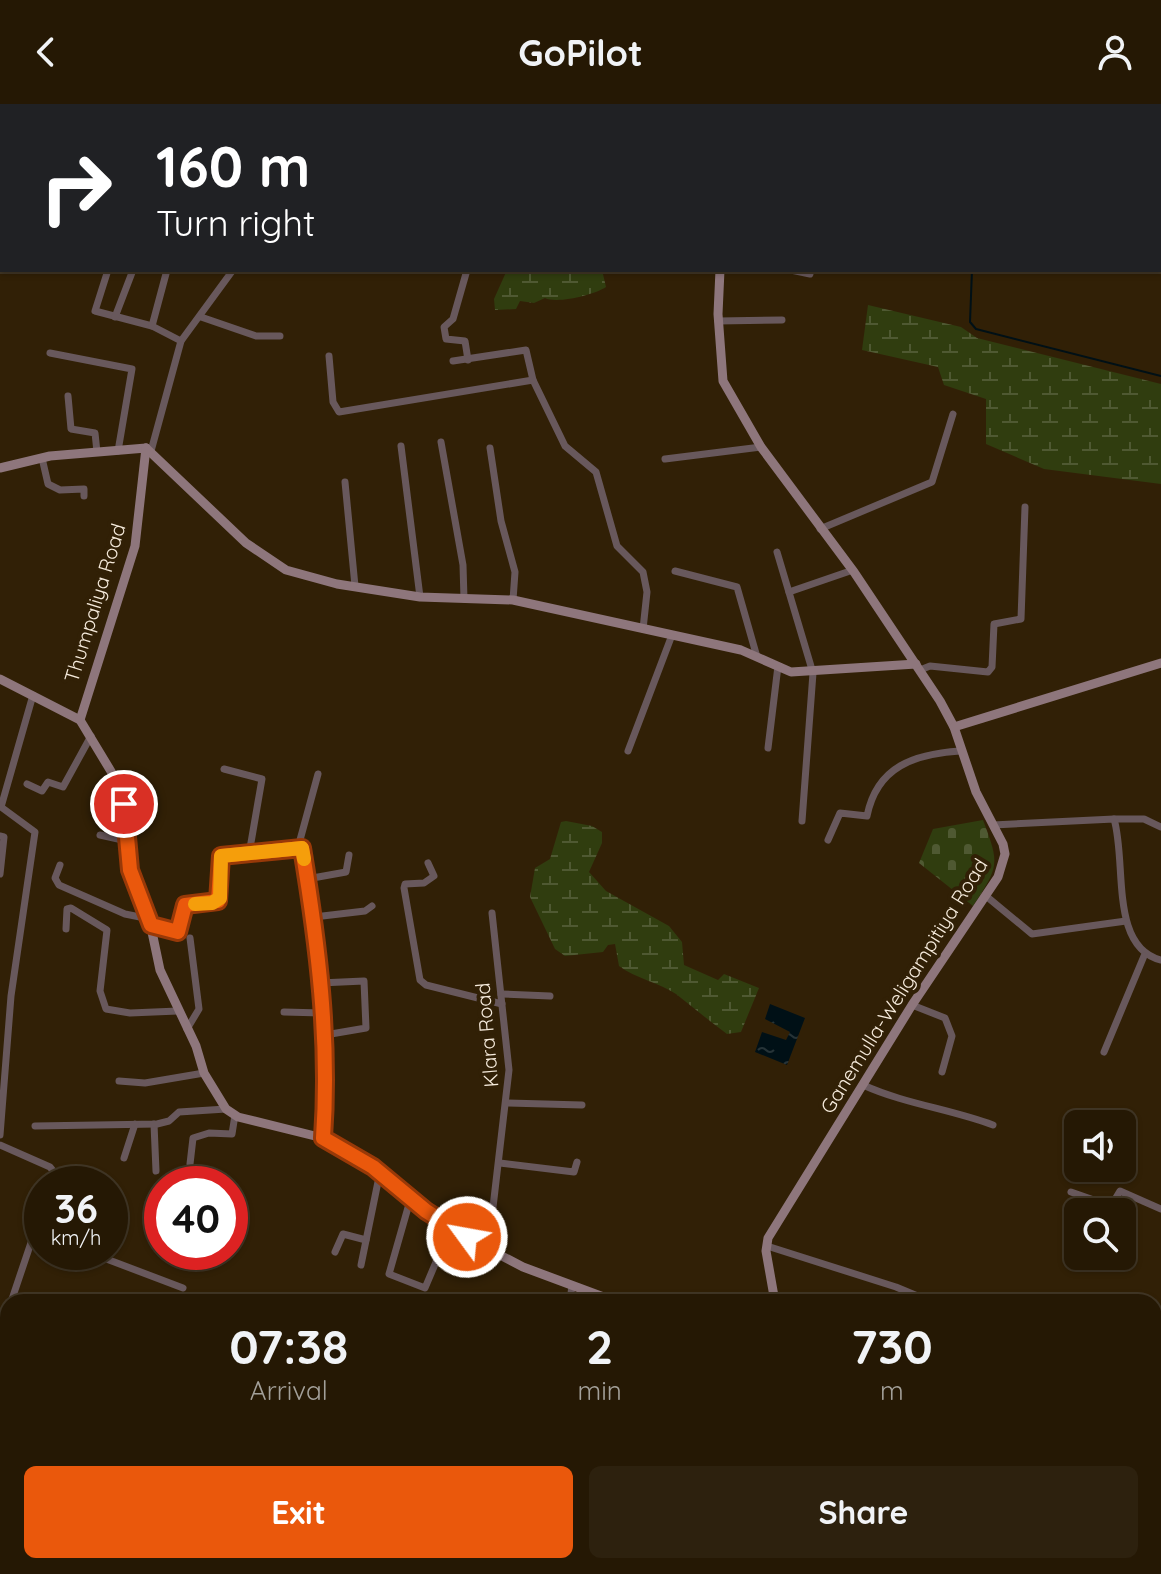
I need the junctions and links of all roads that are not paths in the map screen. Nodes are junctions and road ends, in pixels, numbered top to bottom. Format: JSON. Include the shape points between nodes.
{"nodes":[{"id":1,"x":107,"y":272,"type":"edge"},
{"id":2,"x":132,"y":272,"type":"edge"},
{"id":3,"x":166,"y":272,"type":"edge"},
{"id":4,"x":232,"y":272,"type":"edge"},
{"id":5,"x":466,"y":272,"type":"edge"},
{"id":6,"x":720,"y":272,"type":"edge"},
{"id":7,"x":800,"y":272,"type":"edge"},
{"id":8,"x":810,"y":274,"type":"dead end"},
{"id":9,"x":115,"y":317,"type":"junction"},
{"id":10,"x":201,"y":317,"type":"junction"},
{"id":11,"x":782,"y":320,"type":"dead end"},
{"id":12,"x":718,"y":321,"type":"junction"},
{"id":13,"x":152,"y":326,"type":"junction"},
{"id":14,"x":280,"y":336,"type":"dead end"},
{"id":15,"x":181,"y":341,"type":"junction"},
{"id":16,"x":50,"y":353,"type":"dead end"},
{"id":17,"x":329,"y":356,"type":"dead end"},
{"id":18,"x":468,"y":360,"type":"junction"},
{"id":19,"x":453,"y":361,"type":"dead end"},
{"id":20,"x":533,"y":380,"type":"junction"},
{"id":21,"x":68,"y":396,"type":"dead end"},
{"id":22,"x":953,"y":414,"type":"dead end"},
{"id":23,"x":441,"y":442,"type":"dead end"},
{"id":24,"x":401,"y":446,"type":"dead end"},
{"id":25,"x":761,"y":447,"type":"junction"},
{"id":26,"x":490,"y":448,"type":"dead end"},
{"id":27,"x":148,"y":450,"type":"junction"},
{"id":28,"x":118,"y":451,"type":"junction"},
{"id":29,"x":97,"y":452,"type":"junction"},
{"id":30,"x":42,"y":458,"type":"junction"},
{"id":31,"x":665,"y":459,"type":"dead end"},
{"id":32,"x":0,"y":468,"type":"edge"},
{"id":33,"x":345,"y":482,"type":"dead end"},
{"id":34,"x":84,"y":496,"type":"dead end"},
{"id":35,"x":1025,"y":507,"type":"dead end"},
{"id":36,"x":820,"y":529,"type":"junction"},
{"id":37,"x":777,"y":552,"type":"dead end"},
{"id":38,"x":853,"y":570,"type":"junction"},
{"id":39,"x":675,"y":571,"type":"dead end"},
{"id":40,"x":355,"y":586,"type":"junction"},
{"id":41,"x":789,"y":592,"type":"junction"},
{"id":42,"x":420,"y":597,"type":"junction"},
{"id":43,"x":464,"y":599,"type":"junction"},
{"id":44,"x":513,"y":600,"type":"junction"},
{"id":45,"x":643,"y":629,"type":"junction"},
{"id":46,"x":672,"y":635,"type":"junction"},
{"id":47,"x":757,"y":657,"type":"junction"},
{"id":48,"x":1161,"y":663,"type":"edge"},
{"id":49,"x":778,"y":666,"type":"junction"},
{"id":50,"x":918,"y":667,"type":"junction"},
{"id":51,"x":813,"y":673,"type":"junction"},
{"id":52,"x":0,"y":679,"type":"edge"},
{"id":53,"x":33,"y":695,"type":"junction"},
{"id":54,"x":80,"y":720,"type":"junction"},
{"id":55,"x":954,"y":727,"type":"junction"},
{"id":56,"x":91,"y":736,"type":"junction"},
{"id":57,"x":768,"y":748,"type":"dead end"},
{"id":58,"x":628,"y":751,"type":"dead end"},
{"id":59,"x":960,"y":751,"type":"junction"},
{"id":60,"x":224,"y":769,"type":"dead end"},
{"id":61,"x":318,"y":774,"type":"dead end"},
{"id":62,"x":27,"y":784,"type":"dead end"},
{"id":63,"x":1114,"y":819,"type":"junction"},
{"id":64,"x":802,"y":821,"type":"dead end"},
{"id":65,"x":993,"y":825,"type":"junction"},
{"id":66,"x":1161,"y":827,"type":"edge"},
{"id":67,"x":100,"y":835,"type":"dead end"},
{"id":68,"x":0,"y":836,"type":"edge"},
{"id":69,"x":828,"y":840,"type":"dead end"},
{"id":70,"x":127,"y":841,"type":"junction"},
{"id":71,"x":302,"y":848,"type":"junction"},
{"id":72,"x":249,"y":854,"type":"junction"},
{"id":73,"x":349,"y":855,"type":"dead end"},
{"id":74,"x":428,"y":863,"type":"dead end"},
{"id":75,"x":60,"y":865,"type":"dead end"},
{"id":76,"x":0,"y":874,"type":"edge"},
{"id":77,"x":307,"y":879,"type":"junction"},
{"id":78,"x":986,"y":896,"type":"junction"},
{"id":79,"x":372,"y":906,"type":"dead end"},
{"id":80,"x":492,"y":913,"type":"dead end"},
{"id":81,"x":314,"y":917,"type":"junction"},
{"id":82,"x":1126,"y":921,"type":"junction"},
{"id":83,"x":150,"y":922,"type":"junction"},
{"id":84,"x":66,"y":929,"type":"dead end"},
{"id":85,"x":190,"y":938,"type":"dead end"},
{"id":86,"x":1144,"y":956,"type":"junction"},
{"id":87,"x":1161,"y":960,"type":"edge"},
{"id":88,"x":320,"y":983,"type":"junction"},
{"id":89,"x":501,"y":994,"type":"junction"},
{"id":90,"x":550,"y":996,"type":"dead end"},
{"id":91,"x":502,"y":1004,"type":"junction"},
{"id":92,"x":912,"y":1005,"type":"junction"},
{"id":93,"x":178,"y":1011,"type":"junction"},
{"id":94,"x":284,"y":1012,"type":"dead end"},
{"id":95,"x":322,"y":1013,"type":"junction"},
{"id":96,"x":187,"y":1029,"type":"junction"},
{"id":97,"x":325,"y":1035,"type":"junction"},
{"id":98,"x":1104,"y":1052,"type":"dead end"},
{"id":99,"x":942,"y":1072,"type":"dead end"},
{"id":100,"x":204,"y":1073,"type":"junction"},
{"id":101,"x":119,"y":1081,"type":"dead end"},
{"id":102,"x":863,"y":1085,"type":"junction"},
{"id":103,"x":508,"y":1103,"type":"junction"},
{"id":104,"x":582,"y":1105,"type":"dead end"},
{"id":105,"x":230,"y":1112,"type":"junction"},
{"id":106,"x":135,"y":1124,"type":"junction"},
{"id":107,"x":154,"y":1124,"type":"junction"},
{"id":108,"x":993,"y":1125,"type":"dead end"},
{"id":109,"x":35,"y":1126,"type":"dead end"},
{"id":110,"x":0,"y":1135,"type":"edge"},
{"id":111,"x":323,"y":1138,"type":"junction"},
{"id":112,"x":0,"y":1145,"type":"edge"},
{"id":113,"x":124,"y":1158,"type":"dead end"},
{"id":114,"x":577,"y":1162,"type":"dead end"},
{"id":115,"x":500,"y":1163,"type":"junction"},
{"id":116,"x":48,"y":1166,"type":"edge"},
{"id":117,"x":156,"y":1166,"type":"edge"},
{"id":118,"x":190,"y":1166,"type":"edge"},
{"id":119,"x":380,"y":1172,"type":"junction"},
{"id":120,"x":1071,"y":1192,"type":"dead end"},
{"id":121,"x":411,"y":1197,"type":"junction"},
{"id":122,"x":1161,"y":1209,"type":"edge"},
{"id":123,"x":450,"y":1229,"type":"junction"},
{"id":124,"x":366,"y":1240,"type":"junction"},
{"id":125,"x":767,"y":1246,"type":"junction"},
{"id":126,"x":488,"y":1250,"type":"junction"},
{"id":127,"x":335,"y":1252,"type":"dead end"},
{"id":128,"x":361,"y":1265,"type":"dead end"},
{"id":129,"x":128,"y":1267,"type":"edge"},
{"id":130,"x":24,"y":1269,"type":"edge"},
{"id":131,"x":572,"y":1285,"type":"junction"},
{"id":132,"x":183,"y":1288,"type":"dead end"},
{"id":133,"x":14,"y":1294,"type":"edge"},
{"id":134,"x":571,"y":1294,"type":"edge"},
{"id":135,"x":596,"y":1294,"type":"edge"},
{"id":136,"x":774,"y":1294,"type":"edge"},
{"id":137,"x":913,"y":1294,"type":"edge"}],
"edges":[{"from":1,"to":9,"type":"street","via":[[95,311]]},
{"from":2,"to":9,"type":"street"},
{"from":3,"to":13,"type":"street"},
{"from":4,"to":10,"type":"street"},
{"from":5,"to":18,"type":"street","via":[[453,319],[444,327],[446,339],[465,341]]},
{"from":6,"to":12,"type":"street","name":"Ganemulla-Weligampitiya Road"},
{"from":7,"to":8,"type":"street"},
{"from":9,"to":13,"type":"street"},
{"from":10,"to":14,"type":"street","via":[[256,336]]},
{"from":10,"to":15,"type":"street"},
{"from":11,"to":12,"type":"street"},
{"from":12,"to":25,"type":"street","name":"Ganemulla-Weligampitiya Road","via":[[723,381]]},
{"from":13,"to":15,"type":"street"},
{"from":15,"to":27,"type":"street"},
{"from":16,"to":28,"type":"street","via":[[132,369]]},
{"from":17,"to":20,"type":"street","via":[[334,409],[339,412]]},
{"from":18,"to":19,"type":"street"},
{"from":18,"to":20,"type":"street","via":[[526,350]]},
{"from":20,"to":45,"type":"street","via":[[565,446],[596,472],[617,546],[643,572]]},
{"from":21,"to":29,"type":"street","via":[[71,429],[95,433]]},
{"from":22,"to":36,"type":"street","via":[[932,482]]},
{"from":23,"to":43,"type":"street"},
{"from":24,"to":42,"type":"street"},
{"from":25,"to":31,"type":"street"},
{"from":25,"to":36,"type":"street","name":"Ganemulla-Weligampitiya Road"},
{"from":26,"to":44,"type":"street","via":[[515,572]]},
{"from":27,"to":28,"type":"street"},
{"from":27,"to":40,"type":"street","via":[[265,557],[286,570]]},
{"from":27,"to":54,"type":"street","name":"Thumpaliya Road","via":[[135,546]]},
{"from":28,"to":29,"type":"street"},
{"from":29,"to":30,"type":"street"},
{"from":30,"to":32,"type":"street"},
{"from":30,"to":34,"type":"street","via":[[48,484],[60,490],[84,489]]},
{"from":33,"to":40,"type":"street"},
{"from":35,"to":50,"type":"street","via":[[1021,619],[994,624],[992,667],[988,672]]},
{"from":36,"to":38,"type":"street","name":"Ganemulla-Weligampitiya Road"},
{"from":37,"to":41,"type":"street"},
{"from":38,"to":41,"type":"street"},
{"from":38,"to":50,"type":"street","name":"Ganemulla-Weligampitiya Road"},
{"from":39,"to":47,"type":"street","via":[[737,587]]},
{"from":40,"to":42,"type":"street"},
{"from":41,"to":51,"type":"street"},
{"from":42,"to":43,"type":"street"},
{"from":43,"to":44,"type":"street"},
{"from":44,"to":45,"type":"street"},
{"from":45,"to":46,"type":"street"},
{"from":46,"to":47,"type":"street"},
{"from":46,"to":58,"type":"street"},
{"from":47,"to":49,"type":"street"},
{"from":48,"to":55,"type":"street"},
{"from":49,"to":51,"type":"street"},
{"from":49,"to":57,"type":"street"},
{"from":50,"to":51,"type":"street"},
{"from":50,"to":55,"type":"street","name":"Ganemulla-Weligampitiya Road"},
{"from":51,"to":64,"type":"street"},
{"from":52,"to":53,"type":"street"},
{"from":53,"to":54,"type":"street"},
{"from":53,"to":110,"type":"street","via":[[1,807],[35,832],[11,996]]},
{"from":54,"to":56,"type":"street"},
{"from":55,"to":59,"type":"street","name":"Ganemulla-Weligampitiya Road"},
{"from":56,"to":62,"type":"street","via":[[63,787],[48,782],[42,791]]},
{"from":56,"to":70,"type":"street","via":[[124,804]]},
{"from":59,"to":65,"type":"street","name":"Ganemulla-Weligampitiya Road"},
{"from":59,"to":69,"type":"street","via":[[926,753],[903,762],[884,776],[867,816],[840,813]]},
{"from":60,"to":72,"type":"street","via":[[262,779]]},
{"from":61,"to":71,"type":"street"},
{"from":63,"to":65,"type":"street"},
{"from":63,"to":66,"type":"street","via":[[1144,819]]},
{"from":63,"to":82,"type":"street","via":[[1121,840]]},
{"from":65,"to":78,"type":"street","name":"Ganemulla-Weligampitiya Road","via":[[1005,854]]},
{"from":67,"to":70,"type":"street"},
{"from":68,"to":76,"type":"street"},
{"from":70,"to":83,"type":"street","via":[[130,870]]},
{"from":71,"to":72,"type":"street"},
{"from":71,"to":77,"type":"street"},
{"from":72,"to":83,"type":"street","via":[[218,858],[220,898],[185,905],[178,932]]},
{"from":73,"to":77,"type":"street","via":[[346,872]]},
{"from":74,"to":91,"type":"street","via":[[434,876],[404,888],[420,980]]},
{"from":75,"to":83,"type":"street","via":[[55,878],[59,885]]},
{"from":77,"to":81,"type":"street"},
{"from":78,"to":82,"type":"street","via":[[1032,934]]},
{"from":78,"to":92,"type":"street","name":"Ganemulla-Weligampitiya Road"},
{"from":79,"to":81,"type":"street"},
{"from":80,"to":89,"type":"street","name":"Klara Road"},
{"from":81,"to":88,"type":"street"},
{"from":82,"to":86,"type":"street"},
{"from":83,"to":93,"type":"street","via":[[160,970]]},
{"from":84,"to":93,"type":"street","via":[[71,908],[107,930],[100,991],[106,1009]]},
{"from":85,"to":96,"type":"street","via":[[199,1009]]},
{"from":86,"to":87,"type":"street"},
{"from":86,"to":98,"type":"street"},
{"from":88,"to":95,"type":"street"},
{"from":88,"to":97,"type":"street","via":[[364,981],[367,999],[366,1028]]},
{"from":89,"to":90,"type":"street"},
{"from":89,"to":91,"type":"street","name":"Klara Road"},
{"from":91,"to":103,"type":"street","name":"Klara Road"},
{"from":92,"to":99,"type":"street","via":[[945,1018],[952,1036]]},
{"from":92,"to":102,"type":"street","name":"Ganemulla-Weligampitiya Road"},
{"from":93,"to":96,"type":"street"},
{"from":94,"to":95,"type":"street"},
{"from":95,"to":97,"type":"street"},
{"from":96,"to":100,"type":"street"},
{"from":97,"to":111,"type":"street"},
{"from":100,"to":101,"type":"street","via":[[145,1083]]},
{"from":100,"to":105,"type":"street"},
{"from":102,"to":108,"type":"street","via":[[919,1107]]},
{"from":102,"to":125,"type":"street","name":"Ganemulla-Weligampitiya Road","via":[[805,1173]]},
{"from":103,"to":104,"type":"street"},
{"from":103,"to":115,"type":"street","name":"Klara Road"},
{"from":105,"to":107,"type":"street","via":[[179,1112]]},
{"from":105,"to":111,"type":"street"},
{"from":105,"to":118,"type":"street","via":[[232,1134],[209,1133],[192,1140]]},
{"from":106,"to":107,"type":"street"},
{"from":106,"to":109,"type":"street"},
{"from":106,"to":113,"type":"street"},
{"from":107,"to":117,"type":"street"},
{"from":111,"to":119,"type":"street"},
{"from":112,"to":116,"type":"street"},
{"from":114,"to":115,"type":"street","via":[[574,1172]]},
{"from":115,"to":126,"type":"street","name":"Klara Road"},
{"from":119,"to":121,"type":"street"},
{"from":119,"to":124,"type":"street"},
{"from":120,"to":122,"type":"street","via":[[1111,1206],[1120,1191]]},
{"from":121,"to":123,"type":"street"},
{"from":121,"to":123,"type":"street","via":[[389,1274],[425,1288]]},
{"from":123,"to":126,"type":"street"},
{"from":124,"to":127,"type":"street","via":[[343,1234]]},
{"from":124,"to":128,"type":"street"},
{"from":125,"to":136,"type":"street"},
{"from":125,"to":137,"type":"street"},
{"from":126,"to":131,"type":"street"},
{"from":129,"to":132,"type":"street"},
{"from":130,"to":133,"type":"street"},
{"from":131,"to":134,"type":"street"},
{"from":131,"to":135,"type":"street"}]}
